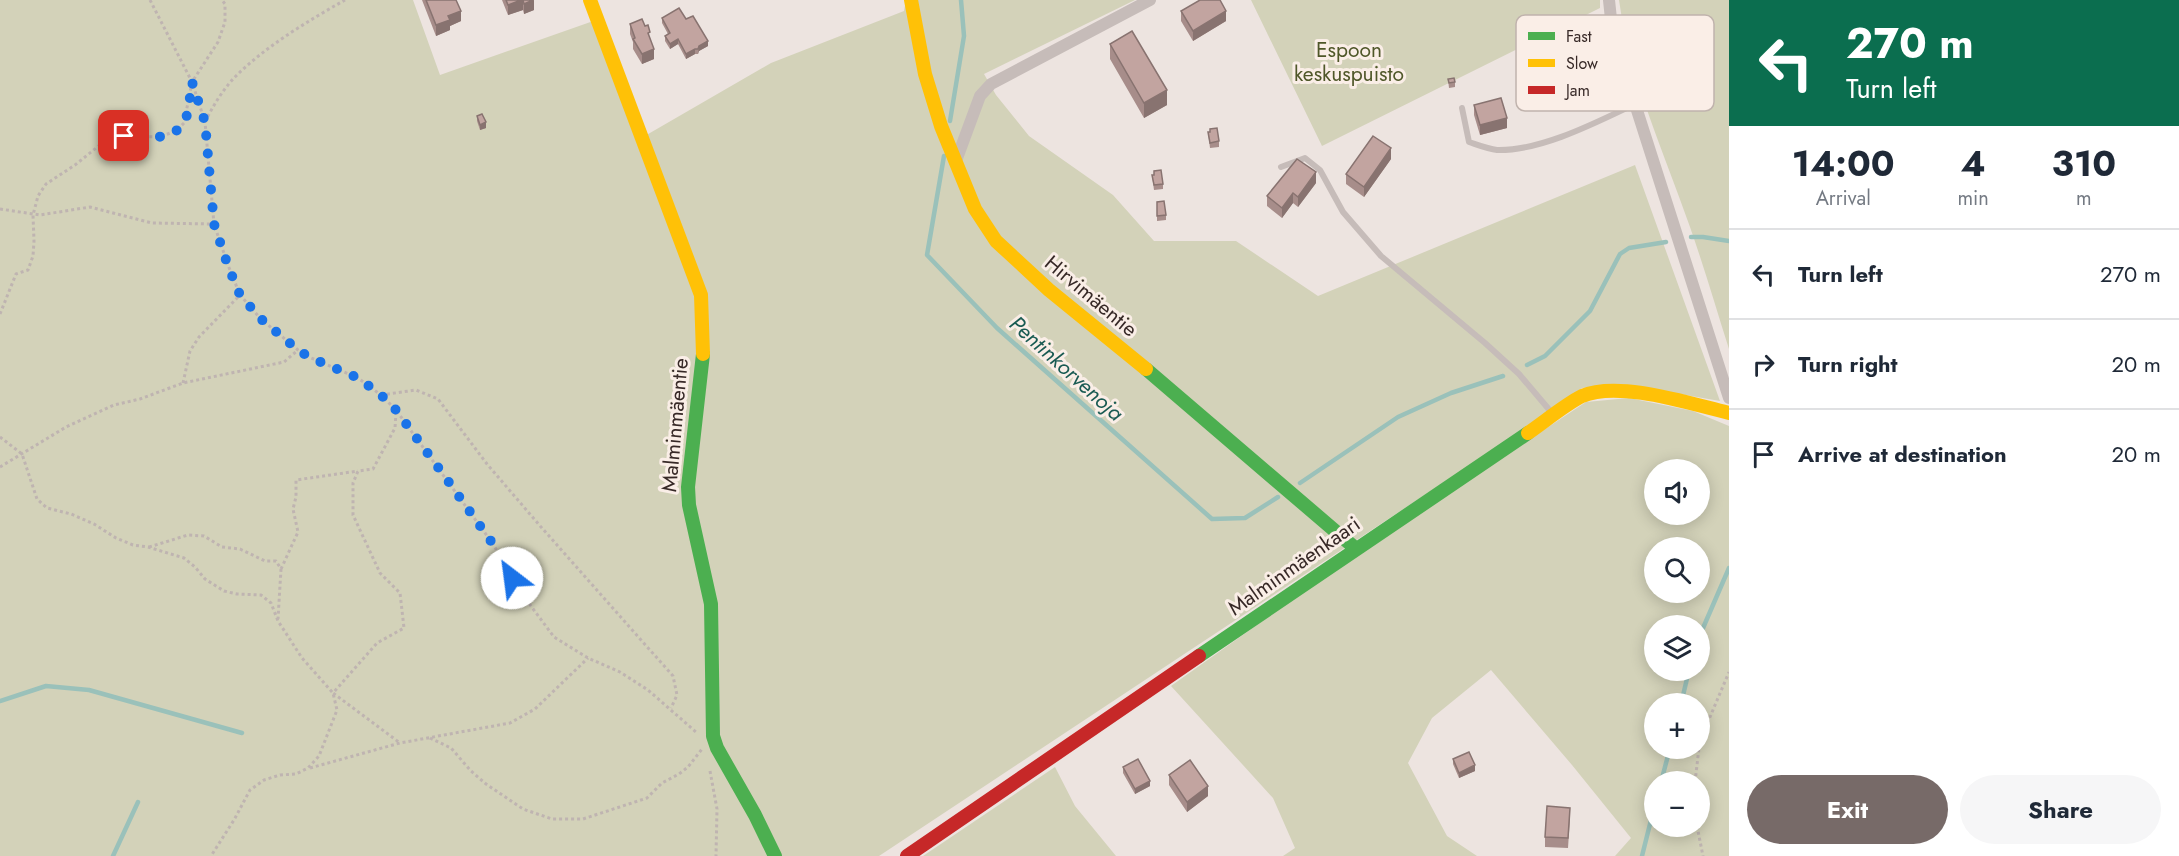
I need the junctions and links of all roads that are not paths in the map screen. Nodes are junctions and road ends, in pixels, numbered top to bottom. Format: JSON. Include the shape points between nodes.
{"nodes":[{"id":1,"x":590,"y":0,"type":"edge"},
{"id":2,"x":910,"y":0,"type":"edge"},
{"id":3,"x":1150,"y":0,"type":"edge"},
{"id":4,"x":1609,"y":0,"type":"edge"},
{"id":5,"x":1611,"y":15,"type":"edge"},
{"id":6,"x":1462,"y":108,"type":"dead end"},
{"id":7,"x":1619,"y":111,"type":"edge"},
{"id":8,"x":1637,"y":111,"type":"edge"},
{"id":9,"x":956,"y":161,"type":"junction"},
{"id":10,"x":1281,"y":167,"type":"dead end"},
{"id":11,"x":1729,"y":398,"type":"edge"},
{"id":12,"x":1729,"y":413,"type":"edge"},
{"id":13,"x":1554,"y":415,"type":"junction"},
{"id":14,"x":1355,"y":548,"type":"junction"},
{"id":15,"x":775,"y":856,"type":"edge"},
{"id":16,"x":907,"y":856,"type":"edge"}],
"edges":[{"from":1,"to":15,"type":"street","name":"Malminmäentie","via":[[701,295],[704,345],[688,487],[711,604],[710,748],[755,815]]},
{"from":2,"to":9,"type":"street","name":"Hirvimäentie","via":[[925,74]]},
{"from":3,"to":9,"type":"street","via":[[991,84],[980,96]]},
{"from":4,"to":5,"type":"street"},
{"from":6,"to":7,"type":"lane","via":[[1469,142],[1494,150],[1517,149],[1554,139]]},
{"from":8,"to":11,"type":"street"},
{"from":9,"to":14,"type":"street","name":"Hirvimäentie","via":[[975,209],[996,241]]},
{"from":10,"to":13,"type":"lane","via":[[1305,158],[1320,170],[1343,212],[1381,256],[1519,374]]},
{"from":12,"to":13,"type":"street","name":"Malminmäenkaari","via":[[1651,394],[1613,391],[1583,396]]},
{"from":13,"to":14,"type":"street","name":"Malminmäenkaari"},
{"from":14,"to":16,"type":"street","name":"Malminmäenkaari"}]}
